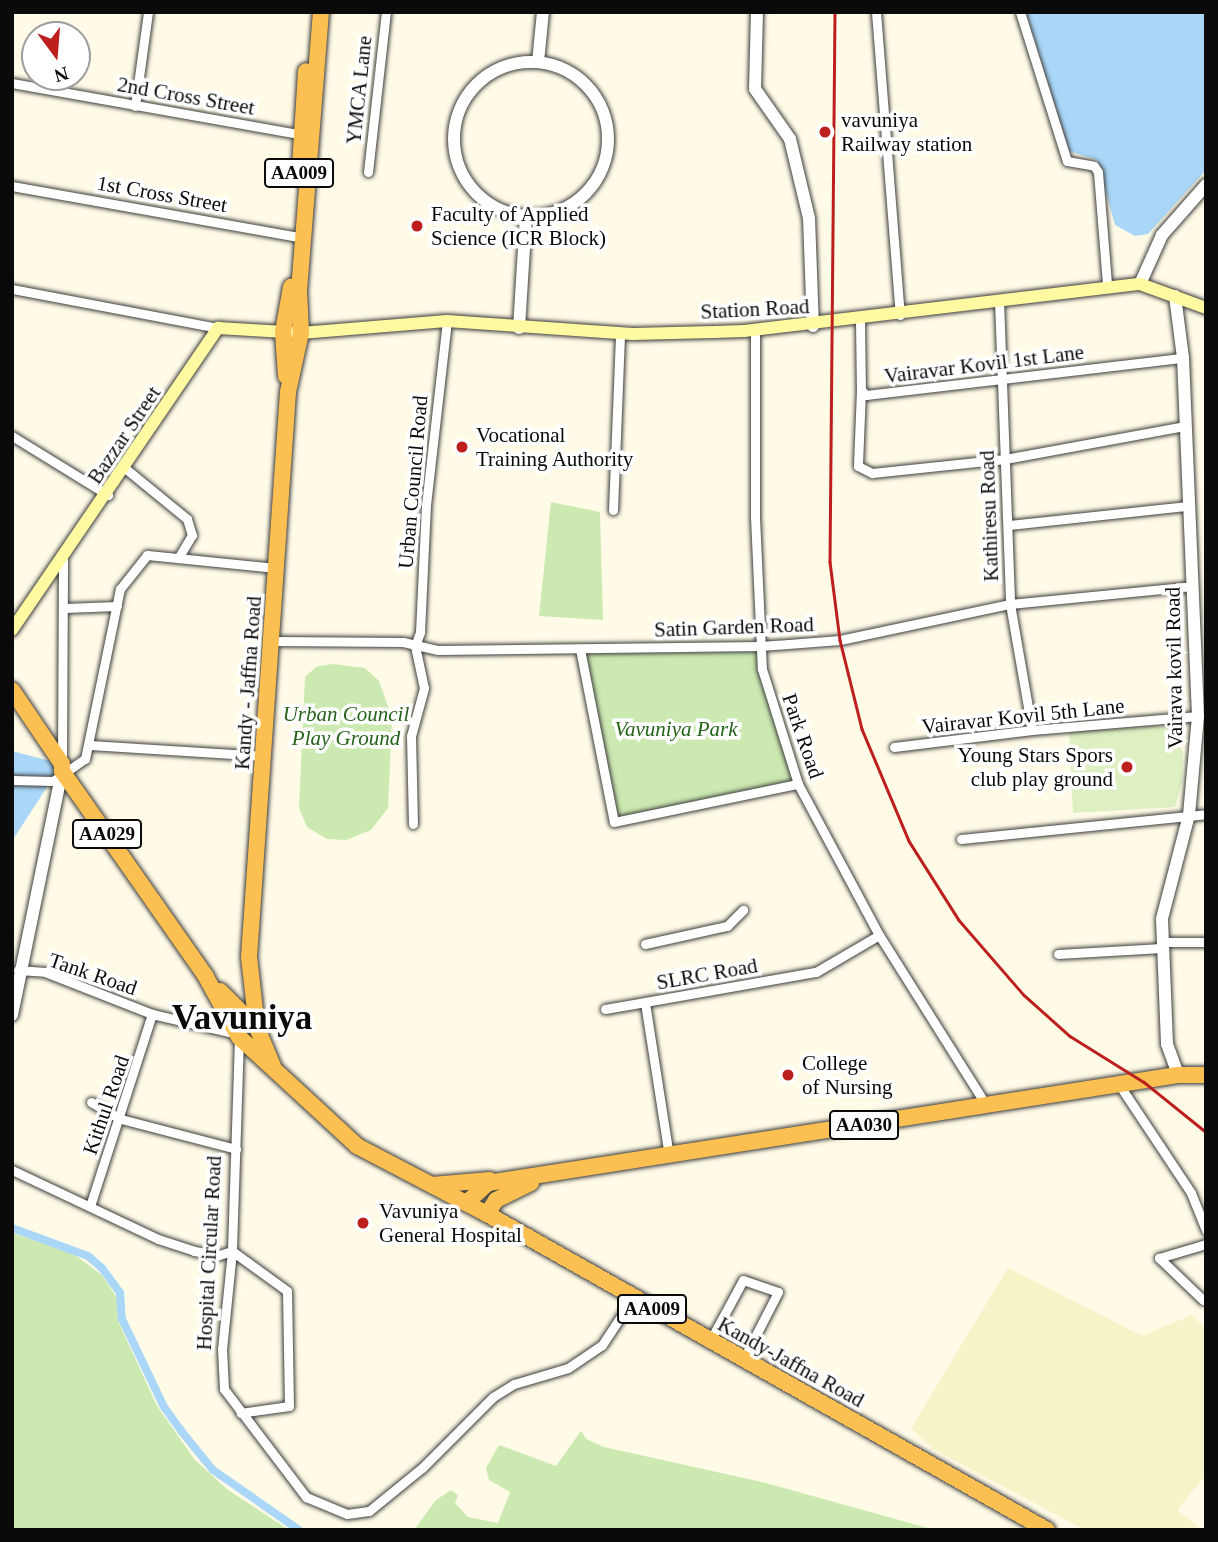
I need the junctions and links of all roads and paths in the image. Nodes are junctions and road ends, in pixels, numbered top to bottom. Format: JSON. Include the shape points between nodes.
{"nodes":[{"id":1,"x":148,"y":12,"type":"edge"},
{"id":2,"x":310,"y":12,"type":"edge"},
{"id":3,"x":321,"y":12,"type":"edge"},
{"id":4,"x":386,"y":12,"type":"edge"},
{"id":5,"x":543,"y":12,"type":"edge"},
{"id":6,"x":757,"y":12,"type":"edge"},
{"id":7,"x":876,"y":12,"type":"edge"},
{"id":8,"x":1020,"y":12,"type":"edge"},
{"id":9,"x":538,"y":62,"type":"junction"},
{"id":10,"x":12,"y":83,"type":"edge"},
{"id":11,"x":135,"y":106,"type":"junction"},
{"id":12,"x":307,"y":136,"type":"junction"},
{"id":13,"x":368,"y":173,"type":"dead end"},
{"id":14,"x":1206,"y":185,"type":"edge"},
{"id":15,"x":12,"y":186,"type":"edge"},
{"id":16,"x":526,"y":216,"type":"junction"},
{"id":17,"x":300,"y":236,"type":"junction"},
{"id":18,"x":1140,"y":284,"type":"junction"},
{"id":19,"x":1108,"y":285,"type":"junction"},
{"id":20,"x":12,"y":289,"type":"edge"},
{"id":21,"x":1175,"y":296,"type":"junction"},
{"id":22,"x":999,"y":300,"type":"junction"},
{"id":23,"x":1206,"y":308,"type":"edge"},
{"id":24,"x":900,"y":315,"type":"junction"},
{"id":25,"x":447,"y":321,"type":"junction"},
{"id":26,"x":860,"y":321,"type":"junction"},
{"id":27,"x":813,"y":326,"type":"junction"},
{"id":28,"x":218,"y":328,"type":"junction"},
{"id":29,"x":519,"y":328,"type":"junction"},
{"id":30,"x":755,"y":330,"type":"junction"},
{"id":31,"x":283,"y":332,"type":"junction"},
{"id":32,"x":301,"y":333,"type":"junction"},
{"id":33,"x":620,"y":333,"type":"junction"},
{"id":34,"x":1183,"y":358,"type":"junction"},
{"id":35,"x":1002,"y":382,"type":"junction"},
{"id":36,"x":861,"y":390,"type":"junction"},
{"id":37,"x":288,"y":392,"type":"junction"},
{"id":38,"x":1184,"y":426,"type":"junction"},
{"id":39,"x":12,"y":436,"type":"edge"},
{"id":40,"x":1005,"y":459,"type":"junction"},
{"id":41,"x":126,"y":469,"type":"junction"},
{"id":42,"x":108,"y":495,"type":"junction"},
{"id":43,"x":1188,"y":506,"type":"junction"},
{"id":44,"x":613,"y":510,"type":"dead end"},
{"id":45,"x":1009,"y":525,"type":"junction"},
{"id":46,"x":179,"y":558,"type":"junction"},
{"id":47,"x":63,"y":560,"type":"junction"},
{"id":48,"x":276,"y":568,"type":"junction"},
{"id":49,"x":1192,"y":586,"type":"junction"},
{"id":50,"x":1010,"y":604,"type":"junction"},
{"id":51,"x":117,"y":606,"type":"junction"},
{"id":52,"x":65,"y":608,"type":"junction"},
{"id":53,"x":12,"y":630,"type":"edge"},
{"id":54,"x":274,"y":641,"type":"junction"},
{"id":55,"x":415,"y":646,"type":"junction"},
{"id":56,"x":761,"y":646,"type":"junction"},
{"id":57,"x":580,"y":649,"type":"junction"},
{"id":58,"x":12,"y":690,"type":"edge"},
{"id":59,"x":1201,"y":693,"type":"edge"},
{"id":60,"x":1198,"y":716,"type":"junction"},
{"id":61,"x":1032,"y":730,"type":"junction"},
{"id":62,"x":90,"y":745,"type":"junction"},
{"id":63,"x":894,"y":747,"type":"dead end"},
{"id":64,"x":265,"y":756,"type":"junction"},
{"id":65,"x":62,"y":767,"type":"junction"},
{"id":66,"x":12,"y":779,"type":"edge"},
{"id":67,"x":798,"y":784,"type":"junction"},
{"id":68,"x":1206,"y":814,"type":"edge"},
{"id":69,"x":1189,"y":815,"type":"junction"},
{"id":70,"x":413,"y":824,"type":"dead end"},
{"id":71,"x":961,"y":839,"type":"dead end"},
{"id":72,"x":743,"y":910,"type":"dead end"},
{"id":73,"x":879,"y":935,"type":"junction"},
{"id":74,"x":1206,"y":942,"type":"edge"},
{"id":75,"x":645,"y":944,"type":"dead end"},
{"id":76,"x":1162,"y":945,"type":"junction"},
{"id":77,"x":1058,"y":954,"type":"dead end"},
{"id":78,"x":18,"y":970,"type":"junction"},
{"id":79,"x":206,"y":977,"type":"junction"},
{"id":80,"x":247,"y":982,"type":"junction"},
{"id":81,"x":226,"y":997,"type":"junction"},
{"id":82,"x":645,"y":1002,"type":"junction"},
{"id":83,"x":605,"y":1009,"type":"dead end"},
{"id":84,"x":241,"y":1012,"type":"junction"},
{"id":85,"x":152,"y":1013,"type":"junction"},
{"id":86,"x":12,"y":1015,"type":"edge"},
{"id":87,"x":257,"y":1028,"type":"junction"},
{"id":88,"x":242,"y":1039,"type":"junction"},
{"id":89,"x":274,"y":1068,"type":"junction"},
{"id":90,"x":239,"y":1073,"type":"junction"},
{"id":91,"x":1178,"y":1075,"type":"junction"},
{"id":92,"x":1206,"y":1075,"type":"edge"},
{"id":93,"x":1120,"y":1086,"type":"junction"},
{"id":94,"x":91,"y":1102,"type":"dead end"},
{"id":95,"x":986,"y":1105,"type":"junction"},
{"id":96,"x":121,"y":1119,"type":"junction"},
{"id":97,"x":236,"y":1149,"type":"junction"},
{"id":98,"x":669,"y":1157,"type":"junction"},
{"id":99,"x":12,"y":1170,"type":"edge"},
{"id":100,"x":549,"y":1175,"type":"junction"},
{"id":101,"x":514,"y":1178,"type":"junction"},
{"id":102,"x":429,"y":1185,"type":"junction"},
{"id":103,"x":466,"y":1203,"type":"junction"},
{"id":104,"x":90,"y":1206,"type":"junction"},
{"id":105,"x":487,"y":1214,"type":"junction"},
{"id":106,"x":1206,"y":1230,"type":"edge"},
{"id":107,"x":1206,"y":1244,"type":"edge"},
{"id":108,"x":232,"y":1251,"type":"junction"},
{"id":109,"x":633,"y":1298,"type":"junction"},
{"id":110,"x":1203,"y":1300,"type":"dead end"},
{"id":111,"x":710,"y":1341,"type":"junction"},
{"id":112,"x":743,"y":1360,"type":"junction"},
{"id":113,"x":240,"y":1413,"type":"junction"},
{"id":114,"x":1047,"y":1530,"type":"edge"}],
"edges":[{"from":1,"to":11,"type":"street"},
{"from":2,"to":12,"type":"highway","name":"Kandy - Jaffna Road","number":"AA009"},
{"from":3,"to":12,"type":"highway","name":"Kandy - Jaffna Road","number":"AA009"},
{"from":4,"to":13,"type":"street","name":"YMCA Lane"},
{"from":5,"to":9,"type":"street"},
{"from":6,"to":27,"type":"street","via":[[755,89],[790,139],[809,218]]},
{"from":7,"to":24,"type":"street"},
{"from":8,"to":19,"type":"street","via":[[1067,160],[1094,166],[1098,172]]},
{"from":9,"to":16,"type":"street","via":[[564,69],[587,84],[602,106],[609,132],[607,159],[596,183],[577,202],[553,214]]},
{"from":9,"to":16,"type":"street","via":[[514,64],[491,73],[472,89],[454,133],[456,158],[473,189],[502,211]]},
{"from":10,"to":11,"type":"street","name":"2nd Cross Street"},
{"from":11,"to":12,"type":"street","name":"2nd Cross Street"},
{"from":12,"to":17,"type":"highway","name":"Kandy - Jaffna Road","number":"AA009"},
{"from":14,"to":18,"type":"street","via":[[1162,235]]},
{"from":15,"to":17,"type":"street","name":"1st Cross Street"},
{"from":16,"to":29,"type":"street"},
{"from":17,"to":31,"type":"highway","name":"Kandy - Jaffna Road","number":"AA009"},
{"from":17,"to":32,"type":"highway","name":"Kandy - Jaffna Road","number":"AA009"},
{"from":18,"to":19,"type":"main road","name":"Station Road"},
{"from":18,"to":21,"type":"main road","name":"Station Road"},
{"from":19,"to":22,"type":"main road","name":"Station Road"},
{"from":20,"to":28,"type":"street"},
{"from":21,"to":23,"type":"main road","name":"Station Road"},
{"from":21,"to":34,"type":"street","name":"Vairava kovil Road"},
{"from":22,"to":24,"type":"main road","name":"Station Road"},
{"from":22,"to":35,"type":"street","name":"Kathiresu Road"},
{"from":24,"to":26,"type":"main road","name":"Station Road"},
{"from":25,"to":29,"type":"main road","name":"Station Road"},
{"from":25,"to":32,"type":"main road","name":"Station Road"},
{"from":25,"to":55,"type":"street","name":"Urban Council Road"},
{"from":26,"to":27,"type":"main road","name":"Station Road"},
{"from":26,"to":36,"type":"street","name":"Vairavar Kovil 1st Lane"},
{"from":27,"to":30,"type":"main road","name":"Station Road"},
{"from":28,"to":31,"type":"main road"},
{"from":28,"to":41,"type":"main road","name":"Bazzar Street"},
{"from":29,"to":33,"type":"main road","name":"Station Road"},
{"from":30,"to":33,"type":"main road","name":"Station Road"},
{"from":30,"to":56,"type":"street","name":"Park Road"},
{"from":31,"to":32,"type":"main road"},
{"from":31,"to":37,"type":"highway","name":"Kandy - Jaffna Road","number":"AA009"},
{"from":32,"to":37,"type":"highway","name":"Kandy - Jaffna Road","number":"AA009"},
{"from":33,"to":44,"type":"street"},
{"from":34,"to":35,"type":"street","name":"Vairavar Kovil 1st Lane"},
{"from":34,"to":38,"type":"street","name":"Vairava kovil Road"},
{"from":35,"to":36,"type":"street","name":"Vairavar Kovil 1st Lane","via":[[875,396]]},
{"from":35,"to":40,"type":"street","name":"Kathiresu Road"},
{"from":36,"to":40,"type":"street","via":[[858,466],[864,470],[898,472]]},
{"from":37,"to":48,"type":"highway","name":"Kandy - Jaffna Road","number":"AA009"},
{"from":38,"to":40,"type":"street"},
{"from":38,"to":43,"type":"street","name":"Vairava kovil Road"},
{"from":39,"to":42,"type":"street"},
{"from":40,"to":45,"type":"street","name":"Kathiresu Road"},
{"from":41,"to":42,"type":"main road","name":"Bazzar Street"},
{"from":41,"to":46,"type":"street","via":[[187,519],[192,535]]},
{"from":42,"to":47,"type":"main road","name":"Bazzar Street"},
{"from":43,"to":45,"type":"street"},
{"from":43,"to":49,"type":"street","name":"Vairava kovil Road"},
{"from":45,"to":50,"type":"street","name":"Kathiresu Road"},
{"from":46,"to":48,"type":"street"},
{"from":46,"to":51,"type":"street","via":[[147,555],[120,589]]},
{"from":47,"to":52,"type":"street"},
{"from":47,"to":53,"type":"main road","name":"Bazzar Street"},
{"from":48,"to":54,"type":"highway","name":"Kandy - Jaffna Road","number":"AA009"},
{"from":49,"to":50,"type":"street","name":"Satin Garden Road"},
{"from":49,"to":59,"type":"street","name":"Vairava kovil Road"},
{"from":50,"to":56,"type":"street","name":"Satin Garden Road","via":[[840,640]]},
{"from":50,"to":61,"type":"street","name":"Kathiresu Road"},
{"from":51,"to":52,"type":"street"},
{"from":51,"to":62,"type":"street"},
{"from":52,"to":65,"type":"street"},
{"from":54,"to":55,"type":"street","name":"Satin Garden Road"},
{"from":54,"to":64,"type":"highway","name":"Kandy - Jaffna Road","number":"AA009"},
{"from":55,"to":57,"type":"street","name":"Satin Garden Road","via":[[438,650]]},
{"from":55,"to":70,"type":"street","name":"Urban Council Road","via":[[424,688],[411,736]]},
{"from":56,"to":57,"type":"street","name":"Satin Garden Road"},
{"from":56,"to":67,"type":"street","name":"Park Road","via":[[762,669]]},
{"from":57,"to":67,"type":"street","via":[[614,822]]},
{"from":58,"to":65,"type":"highway","number":"AA029"},
{"from":59,"to":60,"type":"street","name":"Vairava kovil Road"},
{"from":60,"to":61,"type":"street","name":"Vairavar Kovil 5th Lane"},
{"from":60,"to":69,"type":"street","name":"Vairava kovil Road"},
{"from":61,"to":63,"type":"street","name":"Vairavar Kovil 5th Lane"},
{"from":62,"to":64,"type":"street"},
{"from":62,"to":65,"type":"street","via":[[85,759]]},
{"from":64,"to":80,"type":"highway","name":"Kandy - Jaffna Road","number":"AA009"},
{"from":65,"to":66,"type":"street","via":[[53,781]]},
{"from":65,"to":78,"type":"street"},
{"from":65,"to":79,"type":"highway","number":"AA029"},
{"from":67,"to":73,"type":"street","name":"Park Road"},
{"from":68,"to":69,"type":"street"},
{"from":69,"to":71,"type":"street"},
{"from":69,"to":76,"type":"street","name":"Vairava kovil Road","via":[[1165,899]]},
{"from":72,"to":75,"type":"street","via":[[727,926]]},
{"from":73,"to":82,"type":"street","name":"SLRC Road","via":[[816,972]]},
{"from":73,"to":95,"type":"street","name":"Park Road"},
{"from":74,"to":76,"type":"street"},
{"from":76,"to":77,"type":"street"},
{"from":76,"to":91,"type":"street","name":"Vairava kovil Road","via":[[1167,1044]]},
{"from":78,"to":85,"type":"street","name":"Tank Road","via":[[45,972]]},
{"from":78,"to":86,"type":"street"},
{"from":79,"to":81,"type":"highway","number":"AA029"},
{"from":79,"to":88,"type":"highway","number":"AA029"},
{"from":80,"to":81,"type":"highway"},
{"from":80,"to":84,"type":"highway","name":"Kandy - Jaffna Road","number":"AA009"},
{"from":80,"to":87,"type":"highway","name":"Kandy - Jaffna Road","number":"AA009"},
{"from":81,"to":84,"type":"highway","number":"AA029"},
{"from":82,"to":83,"type":"street"},
{"from":82,"to":98,"type":"street","name":"SLRC Road"},
{"from":84,"to":87,"type":"highway","number":"AA029"},
{"from":84,"to":88,"type":"highway","name":"Kandy - Jaffna Road","number":"AA009"},
{"from":85,"to":88,"type":"street","name":"Tank Road"},
{"from":85,"to":96,"type":"street","name":"Kithul Road"},
{"from":87,"to":88,"type":"highway","name":"Hospital Circular Road"},
{"from":87,"to":89,"type":"highway","name":"Kandy-Jaffna Road","number":"AA009"},
{"from":88,"to":89,"type":"highway","name":"Kandy-Jaffna Road","number":"AA009"},
{"from":88,"to":90,"type":"street","name":"Hospital Circular Road"},
{"from":88,"to":90,"type":"street","name":"Hospital Circular Road"},
{"from":89,"to":102,"type":"highway","name":"Kandy-Jaffna Road","number":"AA009","via":[[357,1146]]},
{"from":90,"to":97,"type":"street","name":"Hospital Circular Road"},
{"from":91,"to":92,"type":"highway","number":"AA030"},
{"from":91,"to":93,"type":"highway","number":"AA030"},
{"from":93,"to":95,"type":"highway","number":"AA030"},
{"from":93,"to":106,"type":"street","via":[[1173,1163]]},
{"from":94,"to":96,"type":"street"},
{"from":95,"to":98,"type":"highway","number":"AA030"},
{"from":96,"to":97,"type":"street"},
{"from":96,"to":104,"type":"street","name":"Kithul Road"},
{"from":97,"to":108,"type":"street","name":"Hospital Circular Road"},
{"from":98,"to":100,"type":"highway","number":"AA030"},
{"from":99,"to":104,"type":"street"},
{"from":100,"to":101,"type":"highway","number":"AA030"},
{"from":100,"to":105,"type":"highway","number":"AA030","via":[[509,1191]]},
{"from":101,"to":102,"type":"highway"},
{"from":101,"to":103,"type":"highway","number":"AA030","via":[[488,1183]]},
{"from":102,"to":103,"type":"highway","name":"Kandy-Jaffna Road","number":"AA009"},
{"from":103,"to":105,"type":"highway","name":"Kandy-Jaffna Road","number":"AA009"},
{"from":104,"to":108,"type":"street","via":[[194,1251],[219,1255]]},
{"from":105,"to":109,"type":"highway","name":"Kandy-Jaffna Road","number":"AA009"},
{"from":107,"to":110,"type":"street","via":[[1159,1258]]},
{"from":108,"to":113,"type":"street","name":"Hospital Circular Road","via":[[222,1349],[224,1390]]},
{"from":108,"to":113,"type":"street","via":[[287,1291],[289,1406]]},
{"from":109,"to":111,"type":"highway","name":"Kandy-Jaffna Road","number":"AA009"},
{"from":109,"to":113,"type":"street","name":"Hospital Circular Road","via":[[602,1345],[568,1368],[514,1384],[493,1397],[422,1468],[358,1515],[306,1497]]},
{"from":111,"to":112,"type":"highway","name":"Kandy-Jaffna Road","number":"AA009"},
{"from":111,"to":112,"type":"street","via":[[743,1280],[778,1292]]},
{"from":112,"to":114,"type":"highway","name":"Kandy-Jaffna Road","number":"AA009"}]}
